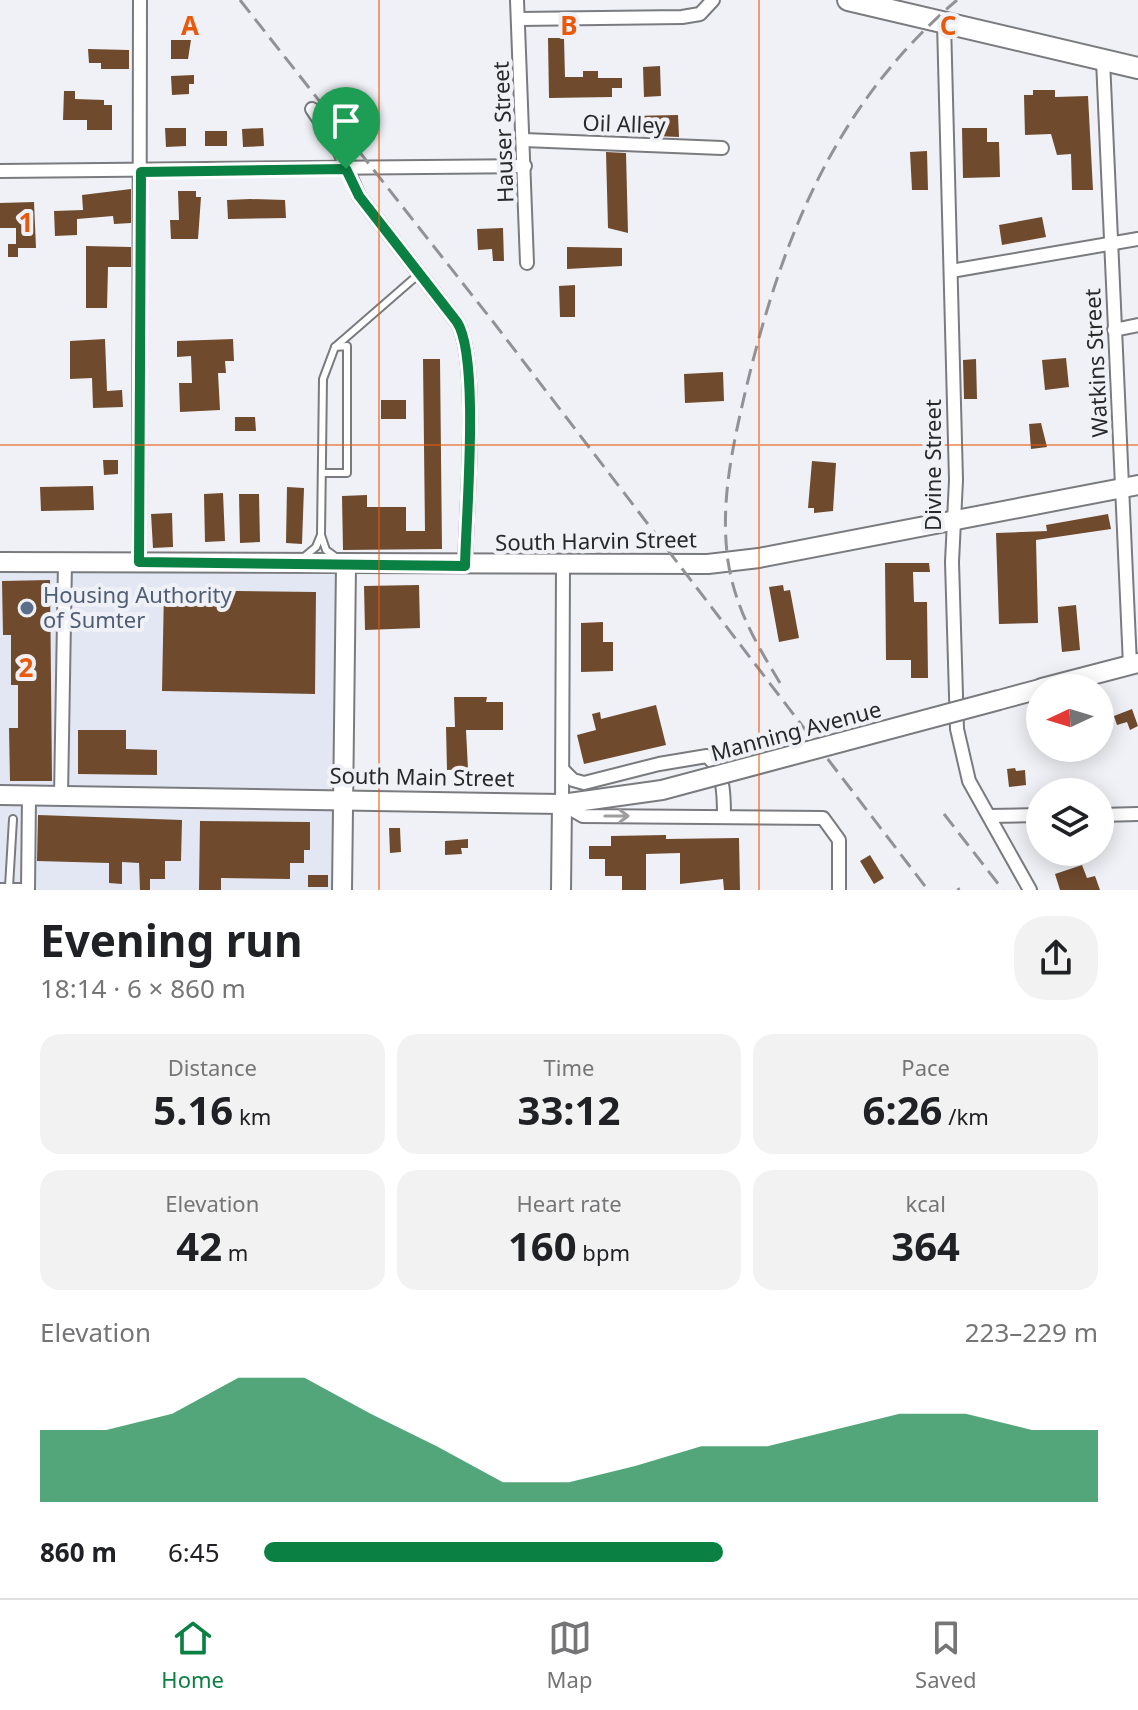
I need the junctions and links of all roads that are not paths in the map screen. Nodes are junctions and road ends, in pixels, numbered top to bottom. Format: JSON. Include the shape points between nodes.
{"nodes":[{"id":1,"x":140,"y":0,"type":"edge"},
{"id":2,"x":517,"y":0,"type":"edge"},
{"id":3,"x":713,"y":0,"type":"edge"},
{"id":4,"x":848,"y":0,"type":"edge"},
{"id":5,"x":519,"y":19,"type":"junction"},
{"id":6,"x":944,"y":23,"type":"junction"},
{"id":7,"x":1103,"y":60,"type":"junction"},
{"id":8,"x":1138,"y":68,"type":"edge"},
{"id":9,"x":312,"y":109,"type":"dead end"},
{"id":10,"x":524,"y":140,"type":"junction"},
{"id":11,"x":722,"y":148,"type":"dead end"},
{"id":12,"x":525,"y":166,"type":"junction"},
{"id":13,"x":346,"y":169,"type":"junction"},
{"id":14,"x":0,"y":171,"type":"edge"},
{"id":15,"x":141,"y":172,"type":"junction"},
{"id":16,"x":1138,"y":239,"type":"edge"},
{"id":17,"x":1110,"y":244,"type":"junction"},
{"id":18,"x":527,"y":263,"type":"dead end"},
{"id":19,"x":951,"y":271,"type":"junction"},
{"id":20,"x":419,"y":274,"type":"junction"},
{"id":21,"x":1138,"y":325,"type":"edge"},
{"id":22,"x":1114,"y":330,"type":"junction"},
{"id":23,"x":335,"y":347,"type":"junction"},
{"id":24,"x":322,"y":473,"type":"junction"},
{"id":25,"x":1130,"y":486,"type":"edge"},
{"id":26,"x":954,"y":518,"type":"junction"},
{"id":27,"x":321,"y":535,"type":"junction"},
{"id":28,"x":0,"y":562,"type":"edge"},
{"id":29,"x":65,"y":562,"type":"junction"},
{"id":30,"x":139,"y":562,"type":"junction"},
{"id":31,"x":294,"y":564,"type":"junction"},
{"id":32,"x":346,"y":565,"type":"junction"},
{"id":33,"x":465,"y":566,"type":"junction"},
{"id":34,"x":563,"y":566,"type":"junction"},
{"id":35,"x":1134,"y":664,"type":"edge"},
{"id":36,"x":1095,"y":674,"type":"edge"},
{"id":37,"x":1026,"y":692,"type":"edge"},
{"id":38,"x":563,"y":770,"type":"junction"},
{"id":39,"x":0,"y":795,"type":"edge"},
{"id":40,"x":29,"y":795,"type":"junction"},
{"id":41,"x":61,"y":796,"type":"junction"},
{"id":42,"x":342,"y":799,"type":"junction"},
{"id":43,"x":562,"y":804,"type":"junction"},
{"id":44,"x":1138,"y":814,"type":"edge"},
{"id":45,"x":1026,"y":815,"type":"edge"},
{"id":46,"x":1114,"y":815,"type":"edge"},
{"id":47,"x":724,"y":816,"type":"junction"},
{"id":48,"x":989,"y":816,"type":"junction"},
{"id":49,"x":13,"y":819,"type":"dead end"},
{"id":50,"x":0,"y":887,"type":"edge"},
{"id":51,"x":9,"y":887,"type":"junction"},
{"id":52,"x":28,"y":889,"type":"edge"},
{"id":53,"x":342,"y":890,"type":"edge"},
{"id":54,"x":561,"y":890,"type":"edge"},
{"id":55,"x":839,"y":890,"type":"edge"},
{"id":56,"x":1030,"y":890,"type":"edge"}],
"edges":[{"from":1,"to":15,"type":"street"},
{"from":2,"to":5,"type":"street","name":"Hauser Street"},
{"from":3,"to":5,"type":"street","via":[[692,16]]},
{"from":4,"to":6,"type":"main road"},
{"from":5,"to":10,"type":"street","name":"Hauser Street"},
{"from":6,"to":7,"type":"main road"},
{"from":6,"to":19,"type":"street","name":"Divine Street"},
{"from":7,"to":8,"type":"main road"},
{"from":7,"to":17,"type":"street","name":"Watkins Street"},
{"from":9,"to":13,"type":"street"},
{"from":10,"to":11,"type":"street","name":"Oil Alley"},
{"from":10,"to":12,"type":"street","name":"Hauser Street"},
{"from":12,"to":13,"type":"street"},
{"from":12,"to":18,"type":"street","name":"Hauser Street"},
{"from":13,"to":15,"type":"street"},
{"from":13,"to":20,"type":"street","via":[[359,196]]},
{"from":14,"to":15,"type":"street"},
{"from":15,"to":30,"type":"street"},
{"from":16,"to":17,"type":"street"},
{"from":17,"to":19,"type":"street"},
{"from":17,"to":22,"type":"street","name":"Watkins Street"},
{"from":19,"to":26,"type":"street","name":"Divine Street"},
{"from":20,"to":23,"type":"lane"},
{"from":20,"to":33,"type":"street","via":[[463,331],[467,348]]},
{"from":21,"to":22,"type":"street"},
{"from":22,"to":25,"type":"street","name":"Watkins Street"},
{"from":23,"to":24,"type":"lane","via":[[323,379]]},
{"from":23,"to":24,"type":"lane","via":[[347,346],[347,473]]},
{"from":24,"to":27,"type":"lane"},
{"from":25,"to":26,"type":"street","name":"South Harvin Street"},
{"from":25,"to":35,"type":"street","name":"Watkins Street"},
{"from":26,"to":34,"type":"street","name":"South Harvin Street","via":[[759,558]]},
{"from":26,"to":48,"type":"street","name":"Divine Street","via":[[957,729],[969,781]]},
{"from":27,"to":31,"type":"lane","via":[[311,552]]},
{"from":27,"to":32,"type":"lane","via":[[326,550]]},
{"from":28,"to":29,"type":"street","name":"South Harvin Street"},
{"from":29,"to":30,"type":"street","name":"South Harvin Street"},
{"from":29,"to":41,"type":"street"},
{"from":30,"to":31,"type":"street","name":"South Harvin Street"},
{"from":31,"to":32,"type":"street","name":"South Harvin Street"},
{"from":32,"to":33,"type":"street","name":"South Harvin Street"},
{"from":32,"to":42,"type":"street"},
{"from":33,"to":34,"type":"street","name":"South Harvin Street"},
{"from":34,"to":38,"type":"street"},
{"from":35,"to":36,"type":"street","name":"Manning Avenue"},
{"from":37,"to":43,"type":"street","name":"Manning Avenue","bridge":true,"via":[[662,790]]},
{"from":38,"to":43,"type":"street"},
{"from":38,"to":47,"type":"street","via":[[584,783],[707,756],[717,765]]},
{"from":39,"to":40,"type":"street","name":"South Main Street"},
{"from":40,"to":41,"type":"street","name":"South Main Street"},
{"from":40,"to":52,"type":"street"},
{"from":41,"to":42,"type":"street","name":"South Main Street"},
{"from":42,"to":43,"type":"street","name":"South Main Street"},
{"from":42,"to":53,"type":"street"},
{"from":43,"to":47,"type":"street","name":"South Main Street","one_way":true,"via":[[583,816]]},
{"from":43,"to":54,"type":"street"},
{"from":44,"to":46,"type":"street"},
{"from":45,"to":48,"type":"street"},
{"from":47,"to":55,"type":"street","name":"South Main Street","via":[[816,816],[834,829],[839,840]]},
{"from":48,"to":56,"type":"street","name":"Divine Street"},
{"from":49,"to":51,"type":"lane"},
{"from":50,"to":51,"type":"lane"},
{"from":51,"to":52,"type":"lane"}]}
